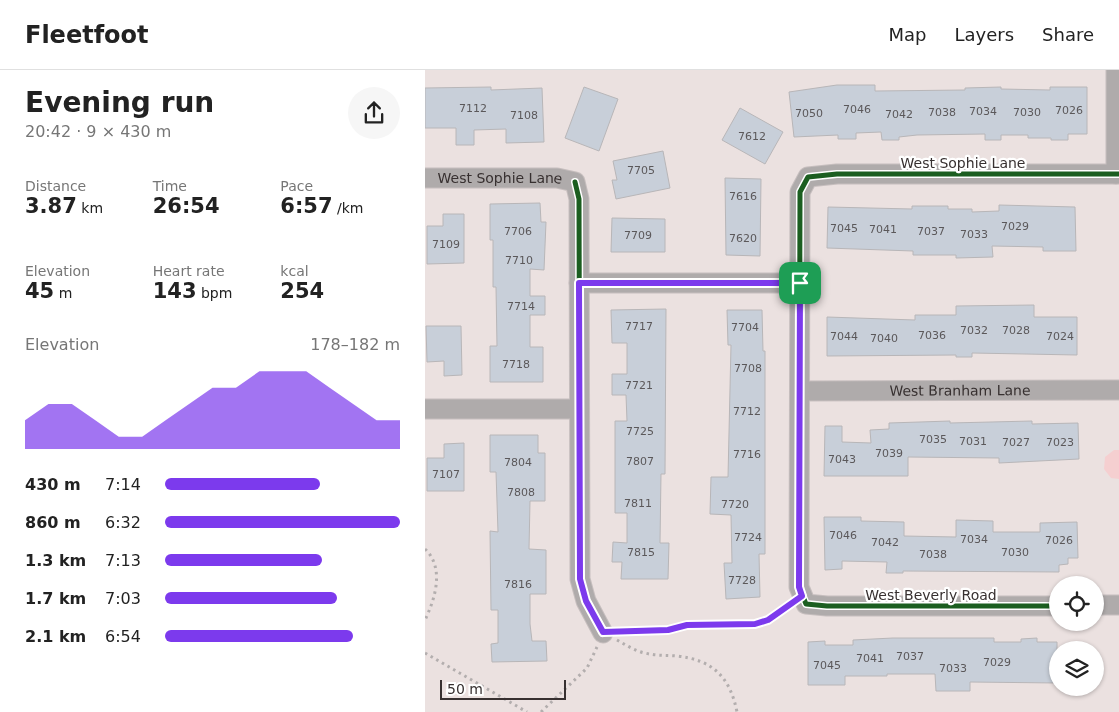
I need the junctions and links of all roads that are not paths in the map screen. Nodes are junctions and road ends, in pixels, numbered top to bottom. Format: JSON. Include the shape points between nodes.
{"nodes":[{"id":1,"x":1116,"y":70,"type":"edge"},
{"id":2,"x":1117,"y":174,"type":"edge"},
{"id":3,"x":425,"y":178,"type":"edge"},
{"id":4,"x":579,"y":283,"type":"junction"},
{"id":5,"x":800,"y":283,"type":"junction"},
{"id":6,"x":1119,"y":390,"type":"edge"},
{"id":7,"x":800,"y":391,"type":"junction"},
{"id":8,"x":425,"y":409,"type":"edge"},
{"id":9,"x":579,"y":409,"type":"junction"},
{"id":10,"x":1104,"y":605,"type":"edge"},
{"id":11,"x":1119,"y":605,"type":"edge"},
{"id":12,"x":1049,"y":606,"type":"edge"},
{"id":13,"x":603,"y":632,"type":"road end"}],
"edges":[{"from":1,"to":2,"type":"street"},
{"from":2,"to":5,"type":"street","name":"West Sophie Lane","via":[[837,174],[808,177],[800,192]]},
{"from":3,"to":4,"type":"street","name":"West Sophie Lane","via":[[557,178],[575,182],[579,199]]},
{"from":4,"to":5,"type":"street"},
{"from":4,"to":9,"type":"street"},
{"from":5,"to":7,"type":"street"},
{"from":6,"to":7,"type":"street","name":"West Branham Lane"},
{"from":7,"to":12,"type":"street","name":"West Beverly Road","via":[[799,587],[804,600],[827,606]]},
{"from":8,"to":9,"type":"street"},
{"from":9,"to":13,"type":"street","via":[[580,579],[586,601]]},
{"from":10,"to":11,"type":"street"}]}
